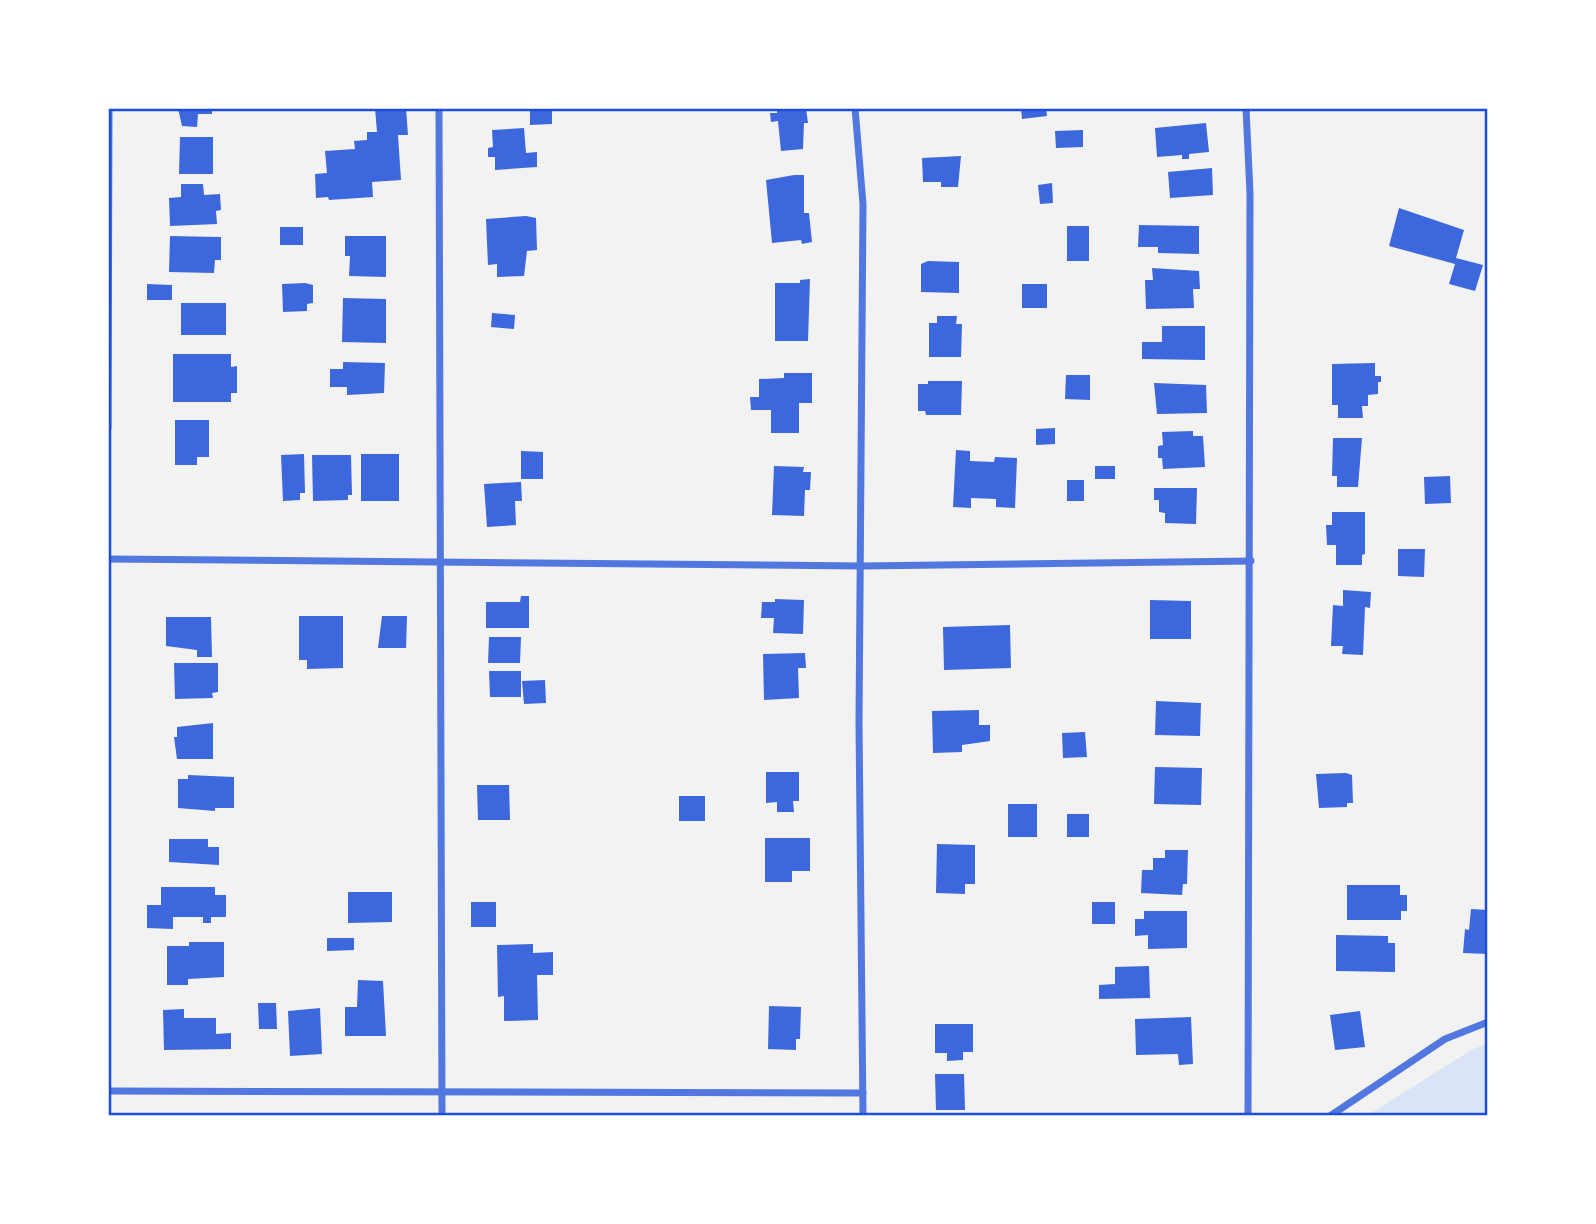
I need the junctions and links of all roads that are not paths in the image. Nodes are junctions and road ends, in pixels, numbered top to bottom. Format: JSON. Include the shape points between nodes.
{"nodes":[{"id":1,"x":109,"y":108,"type":"edge"},
{"id":2,"x":439,"y":108,"type":"edge"},
{"id":3,"x":855,"y":108,"type":"edge"},
{"id":4,"x":1246,"y":108,"type":"edge"},
{"id":5,"x":108,"y":428,"type":"edge"},
{"id":6,"x":108,"y":559,"type":"edge"},
{"id":7,"x":1251,"y":561,"type":"junction"},
{"id":8,"x":441,"y":564,"type":"junction"},
{"id":9,"x":862,"y":566,"type":"junction"},
{"id":10,"x":1488,"y":1022,"type":"edge"},
{"id":11,"x":108,"y":1091,"type":"edge"},
{"id":12,"x":442,"y":1091,"type":"junction"},
{"id":13,"x":863,"y":1093,"type":"junction"},
{"id":14,"x":442,"y":1115,"type":"edge"},
{"id":15,"x":863,"y":1115,"type":"edge"},
{"id":16,"x":1248,"y":1115,"type":"edge"},
{"id":17,"x":1330,"y":1115,"type":"edge"}],
"edges":[{"from":1,"to":5,"type":"street"},
{"from":2,"to":8,"type":"street"},
{"from":3,"to":9,"type":"street","via":[[863,204]]},
{"from":4,"to":7,"type":"street"},
{"from":6,"to":8,"type":"street"},
{"from":7,"to":9,"type":"street"},
{"from":7,"to":16,"type":"street"},
{"from":8,"to":9,"type":"street"},
{"from":8,"to":12,"type":"street"},
{"from":9,"to":13,"type":"street"},
{"from":10,"to":17,"type":"street","via":[[1445,1039]]},
{"from":11,"to":12,"type":"street"},
{"from":12,"to":13,"type":"street"},
{"from":12,"to":14,"type":"street"},
{"from":13,"to":15,"type":"street"}]}
